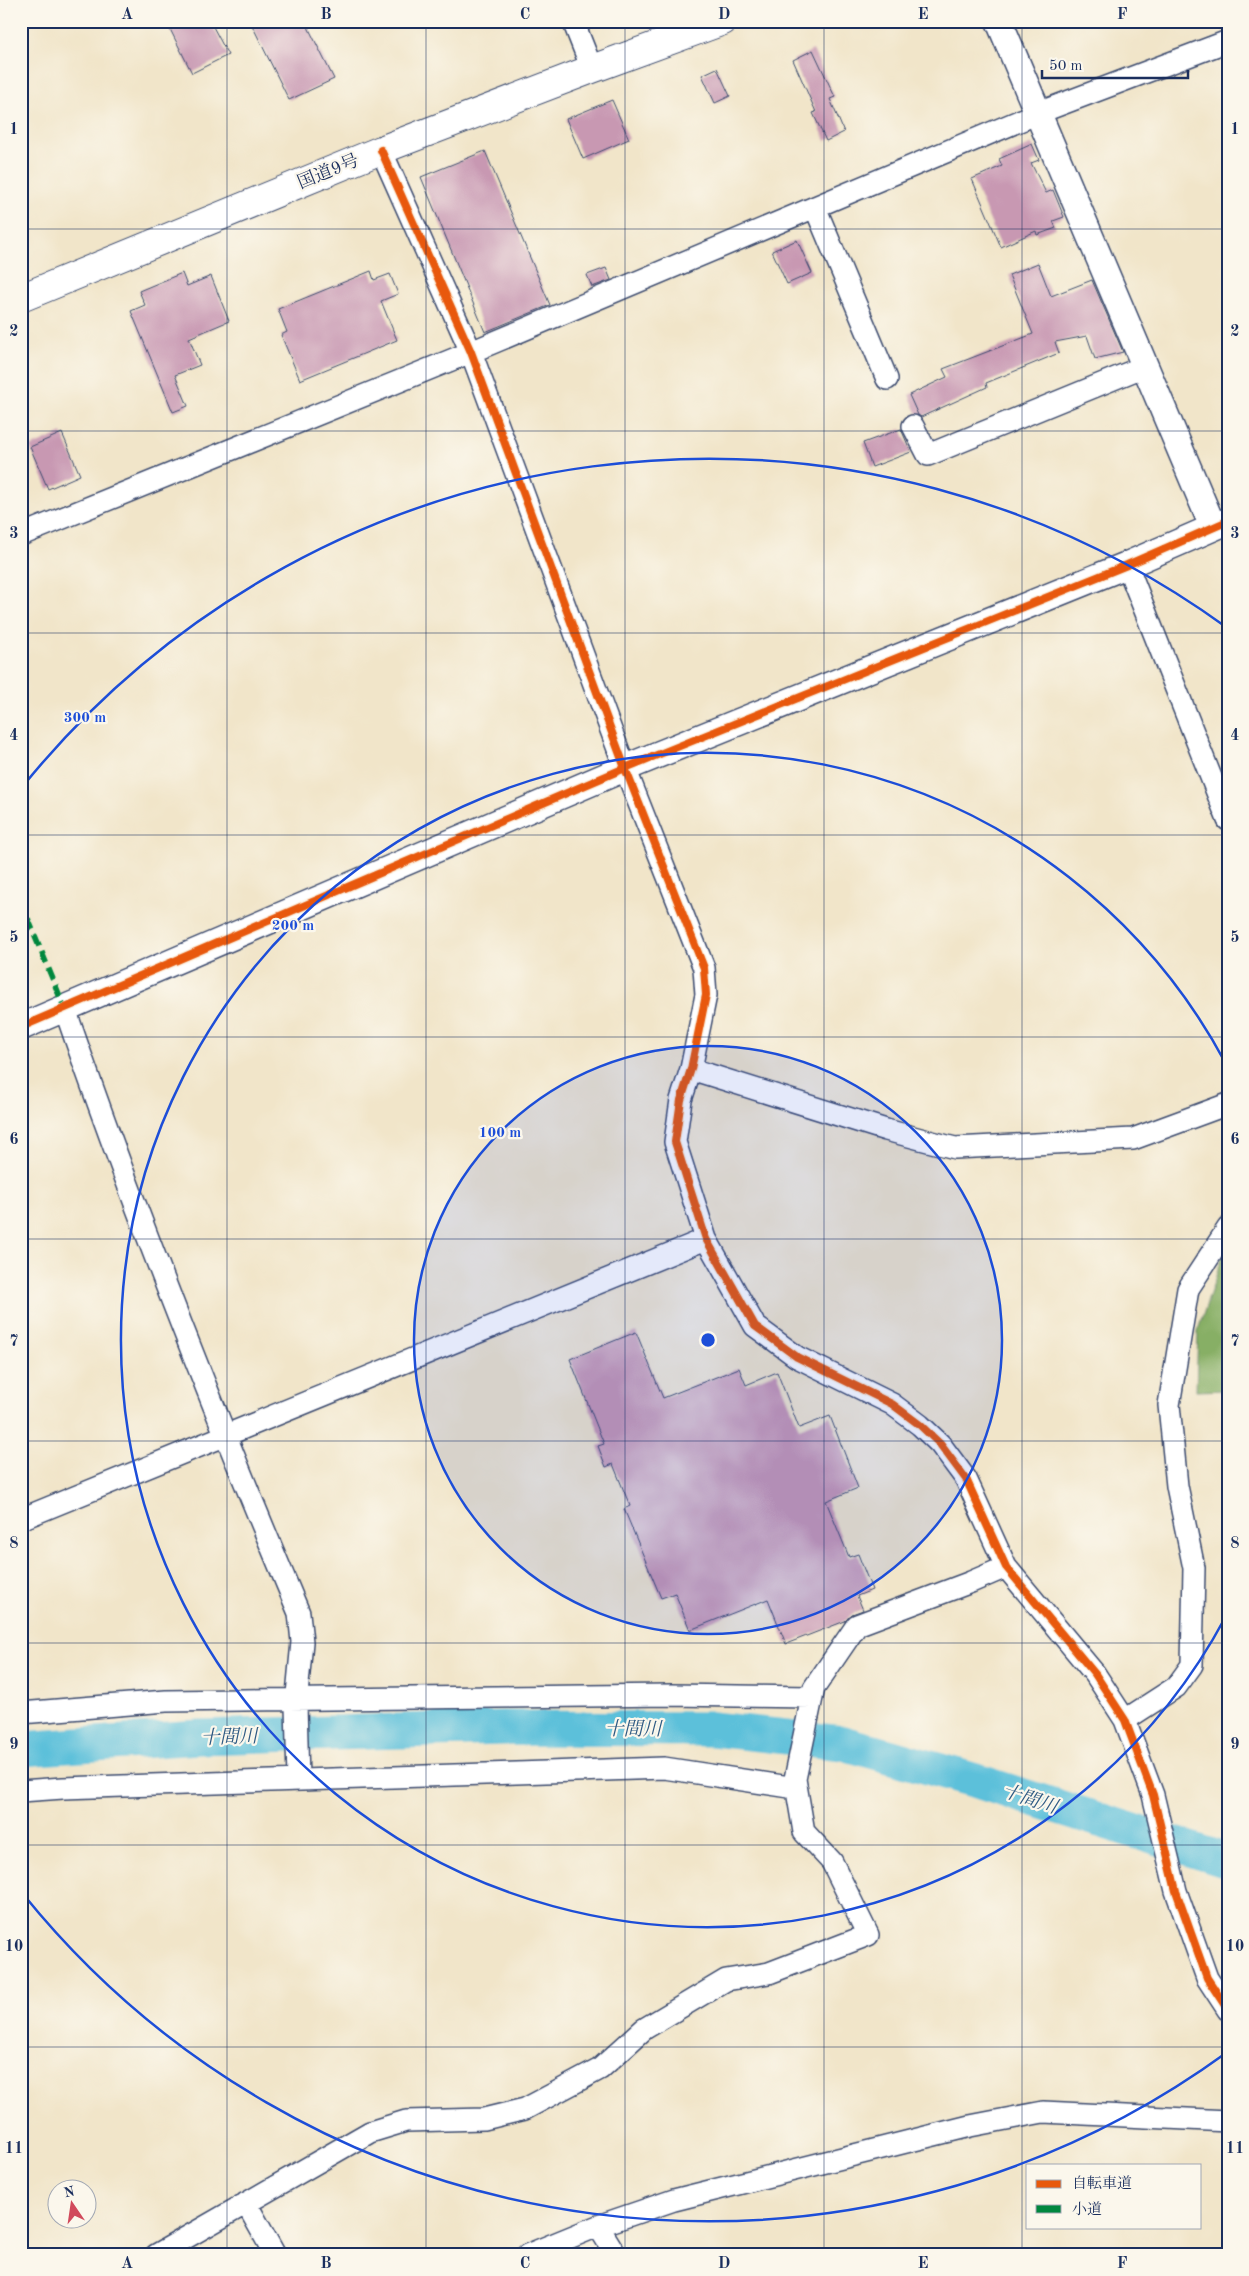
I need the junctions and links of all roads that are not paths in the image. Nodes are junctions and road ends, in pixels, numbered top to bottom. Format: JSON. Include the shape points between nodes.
{"nodes":[{"id":1,"x":573,"y":21,"type":"edge"},
{"id":2,"x":723,"y":21,"type":"edge"},
{"id":3,"x":999,"y":21,"type":"edge"},
{"id":4,"x":1228,"y":40,"type":"edge"},
{"id":5,"x":592,"y":69,"type":"junction"},
{"id":6,"x":1038,"y":113,"type":"junction"},
{"id":7,"x":381,"y":150,"type":"junction"},
{"id":8,"x":815,"y":207,"type":"junction"},
{"id":9,"x":21,"y":298,"type":"edge"},
{"id":10,"x":471,"y":352,"type":"junction"},
{"id":11,"x":1145,"y":366,"type":"junction"},
{"id":12,"x":887,"y":379,"type":"dead end"},
{"id":13,"x":913,"y":426,"type":"dead end"},
{"id":14,"x":1220,"y":524,"type":"edge"},
{"id":15,"x":21,"y":535,"type":"edge"},
{"id":16,"x":1127,"y":565,"type":"junction"},
{"id":17,"x":625,"y":768,"type":"junction"},
{"id":18,"x":1228,"y":820,"type":"edge"},
{"id":19,"x":65,"y":1009,"type":"junction"},
{"id":20,"x":21,"y":1027,"type":"edge"},
{"id":21,"x":691,"y":1068,"type":"junction"},
{"id":22,"x":1228,"y":1104,"type":"edge"},
{"id":23,"x":1228,"y":1228,"type":"edge"},
{"id":24,"x":706,"y":1239,"type":"junction"},
{"id":25,"x":225,"y":1437,"type":"junction"},
{"id":26,"x":21,"y":1519,"type":"edge"},
{"id":27,"x":1006,"y":1567,"type":"junction"},
{"id":28,"x":297,"y":1702,"type":"junction"},
{"id":29,"x":810,"y":1702,"type":"junction"},
{"id":30,"x":21,"y":1713,"type":"edge"},
{"id":31,"x":1126,"y":1720,"type":"junction"},
{"id":32,"x":298,"y":1774,"type":"junction"},
{"id":33,"x":796,"y":1783,"type":"junction"},
{"id":34,"x":21,"y":1791,"type":"edge"},
{"id":35,"x":1228,"y":2010,"type":"edge"},
{"id":36,"x":1228,"y":2121,"type":"edge"},
{"id":37,"x":246,"y":2203,"type":"junction"},
{"id":38,"x":598,"y":2226,"type":"junction"},
{"id":39,"x":156,"y":2255,"type":"edge"},
{"id":40,"x":275,"y":2255,"type":"edge"},
{"id":41,"x":527,"y":2255,"type":"edge"},
{"id":42,"x":616,"y":2255,"type":"edge"}],
"edges":[{"from":1,"to":5,"type":"street"},
{"from":2,"to":5,"type":"highway","name":"国道9号"},
{"from":3,"to":6,"type":"street"},
{"from":4,"to":6,"type":"street"},
{"from":5,"to":7,"type":"highway","name":"国道9号"},
{"from":6,"to":8,"type":"street"},
{"from":6,"to":11,"type":"street"},
{"from":7,"to":9,"type":"highway","name":"国道9号"},
{"from":7,"to":10,"type":"street"},
{"from":8,"to":10,"type":"street"},
{"from":8,"to":12,"type":"street"},
{"from":10,"to":15,"type":"street"},
{"from":10,"to":17,"type":"street"},
{"from":11,"to":13,"type":"street","via":[[928,455]]},
{"from":11,"to":14,"type":"street"},
{"from":14,"to":16,"type":"street"},
{"from":16,"to":17,"type":"street"},
{"from":16,"to":18,"type":"street"},
{"from":17,"to":19,"type":"street"},
{"from":17,"to":21,"type":"street","via":[[704,968],[706,996]]},
{"from":19,"to":20,"type":"street"},
{"from":19,"to":25,"type":"street","via":[[110,1138]]},
{"from":21,"to":22,"type":"street","via":[[886,1130],[955,1148],[1133,1139]]},
{"from":21,"to":24,"type":"street","via":[[681,1100],[675,1142]]},
{"from":23,"to":31,"type":"street","via":[[1188,1289],[1169,1405],[1177,1486],[1194,1568],[1192,1665],[1176,1687]]},
{"from":24,"to":25,"type":"street"},
{"from":24,"to":27,"type":"street","via":[[755,1326],[798,1357],[892,1404],[940,1444],[966,1479]]},
{"from":25,"to":26,"type":"street"},
{"from":25,"to":28,"type":"street","via":[[299,1613],[302,1642]]},
{"from":27,"to":29,"type":"street","via":[[857,1626],[814,1688]]},
{"from":27,"to":31,"type":"street","via":[[1095,1674]]},
{"from":28,"to":29,"type":"street","via":[[672,1695]]},
{"from":28,"to":30,"type":"street","via":[[166,1701]]},
{"from":28,"to":32,"type":"street"},
{"from":29,"to":33,"type":"street"},
{"from":31,"to":35,"type":"street","via":[[1153,1795],[1176,1891],[1207,1978]]},
{"from":32,"to":33,"type":"street","via":[[664,1768]]},
{"from":32,"to":34,"type":"street"},
{"from":33,"to":37,"type":"street","via":[[804,1832],[832,1862],[868,1935],[769,1973],[726,1980],[644,2029],[600,2069],[525,2110],[484,2118],[406,2121],[370,2132]]},
{"from":36,"to":38,"type":"street","via":[[1043,2112],[970,2126],[674,2200]]},
{"from":37,"to":39,"type":"street"},
{"from":37,"to":40,"type":"street"},
{"from":38,"to":41,"type":"street"},
{"from":38,"to":42,"type":"street"}]}
